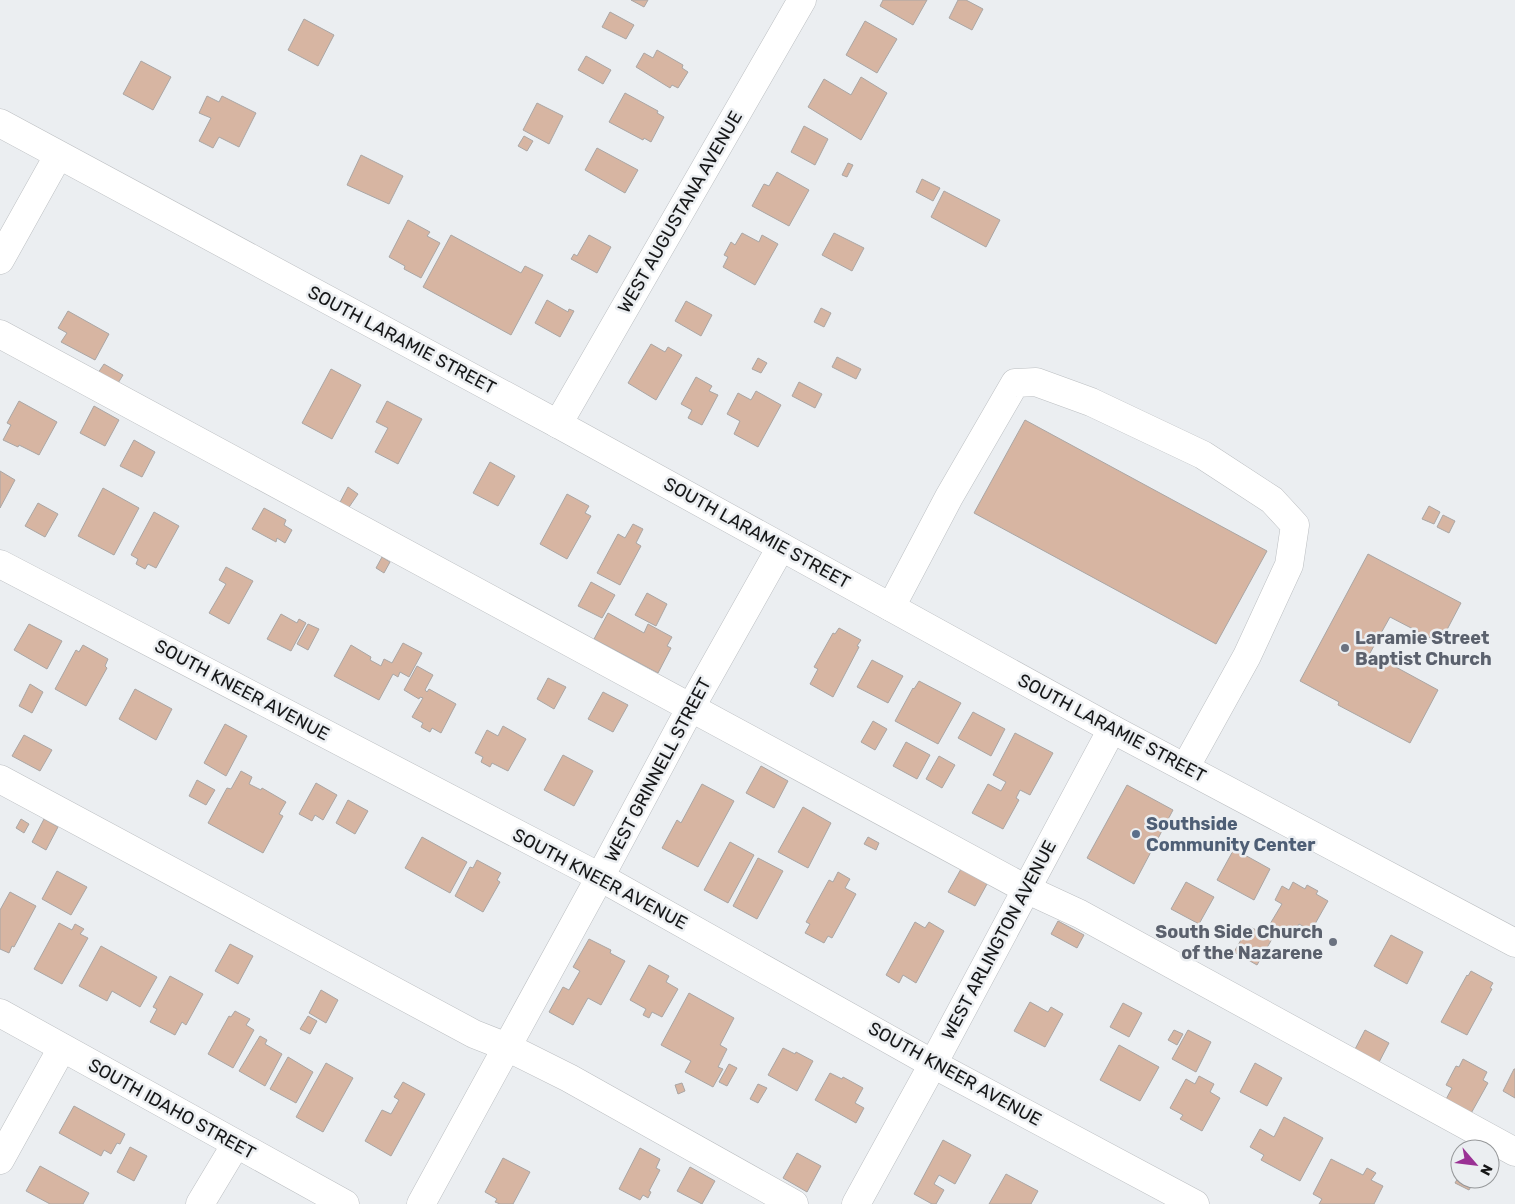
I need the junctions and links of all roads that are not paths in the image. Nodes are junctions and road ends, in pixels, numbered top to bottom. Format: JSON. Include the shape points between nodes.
{"nodes":[{"id":1,"x":802,"y":0,"type":"edge"},
{"id":2,"x":0,"y":123,"type":"edge"},
{"id":3,"x":58,"y":156,"type":"junction"},
{"id":4,"x":0,"y":260,"type":"edge"},
{"id":5,"x":0,"y":334,"type":"edge"},
{"id":6,"x":558,"y":424,"type":"junction"},
{"id":7,"x":781,"y":547,"type":"junction"},
{"id":8,"x":0,"y":564,"type":"edge"},
{"id":9,"x":891,"y":608,"type":"junction"},
{"id":10,"x":691,"y":707,"type":"junction"},
{"id":11,"x":1112,"y":729,"type":"junction"},
{"id":12,"x":1185,"y":768,"type":"junction"},
{"id":13,"x":0,"y":779,"type":"edge"},
{"id":14,"x":600,"y":877,"type":"junction"},
{"id":15,"x":1026,"y":889,"type":"junction"},
{"id":16,"x":1515,"y":943,"type":"edge"},
{"id":17,"x":0,"y":1014,"type":"edge"},
{"id":18,"x":507,"y":1047,"type":"junction"},
{"id":19,"x":62,"y":1048,"type":"junction"},
{"id":20,"x":933,"y":1064,"type":"junction"},
{"id":21,"x":236,"y":1144,"type":"junction"},
{"id":22,"x":1515,"y":1152,"type":"edge"},
{"id":23,"x":0,"y":1160,"type":"edge"},
{"id":24,"x":200,"y":1204,"type":"edge"},
{"id":25,"x":345,"y":1204,"type":"edge"},
{"id":26,"x":421,"y":1204,"type":"edge"},
{"id":27,"x":794,"y":1204,"type":"edge"},
{"id":28,"x":856,"y":1204,"type":"edge"},
{"id":29,"x":1195,"y":1204,"type":"edge"}],
"edges":[{"from":1,"to":6,"type":"street","name":"WEST AUGUSTANA AVENUE"},
{"from":2,"to":3,"type":"street","name":"SOUTH LARAMIE STREET"},
{"from":3,"to":4,"type":"street"},
{"from":3,"to":6,"type":"street","name":"SOUTH LARAMIE STREET"},
{"from":5,"to":10,"type":"street"},
{"from":6,"to":7,"type":"street","name":"SOUTH LARAMIE STREET"},
{"from":7,"to":9,"type":"street","name":"SOUTH LARAMIE STREET"},
{"from":7,"to":10,"type":"street","name":"WEST GRINNELL STREET"},
{"from":8,"to":14,"type":"street","name":"SOUTH KNEER AVENUE"},
{"from":9,"to":11,"type":"street","name":"SOUTH LARAMIE STREET"},
{"from":9,"to":12,"type":"street","via":[[949,497],[1015,383],[1036,382],[1091,402],[1203,455],[1272,500],[1296,525],[1289,564],[1247,656]]},
{"from":10,"to":14,"type":"street","name":"WEST GRINNELL STREET"},
{"from":10,"to":15,"type":"street"},
{"from":11,"to":12,"type":"street","name":"SOUTH LARAMIE STREET"},
{"from":11,"to":15,"type":"street","name":"WEST ARLINGTON AVENUE"},
{"from":12,"to":16,"type":"street","name":"SOUTH LARAMIE STREET"},
{"from":13,"to":18,"type":"street","via":[[474,1034]]},
{"from":14,"to":18,"type":"street","name":"WEST GRINNELL STREET"},
{"from":14,"to":20,"type":"street","name":"SOUTH KNEER AVENUE"},
{"from":15,"to":20,"type":"street","name":"WEST ARLINGTON AVENUE"},
{"from":15,"to":22,"type":"street","via":[[1080,914]]},
{"from":17,"to":19,"type":"street","name":"SOUTH IDAHO STREET"},
{"from":18,"to":26,"type":"street","name":"WEST GRINNELL STREET"},
{"from":18,"to":27,"type":"street"},
{"from":19,"to":21,"type":"street","name":"SOUTH IDAHO STREET"},
{"from":19,"to":23,"type":"street"},
{"from":20,"to":28,"type":"street","name":"WEST ARLINGTON AVENUE"},
{"from":20,"to":29,"type":"street","name":"SOUTH KNEER AVENUE"},
{"from":21,"to":24,"type":"street"},
{"from":21,"to":25,"type":"street","name":"SOUTH IDAHO STREET"}]}
